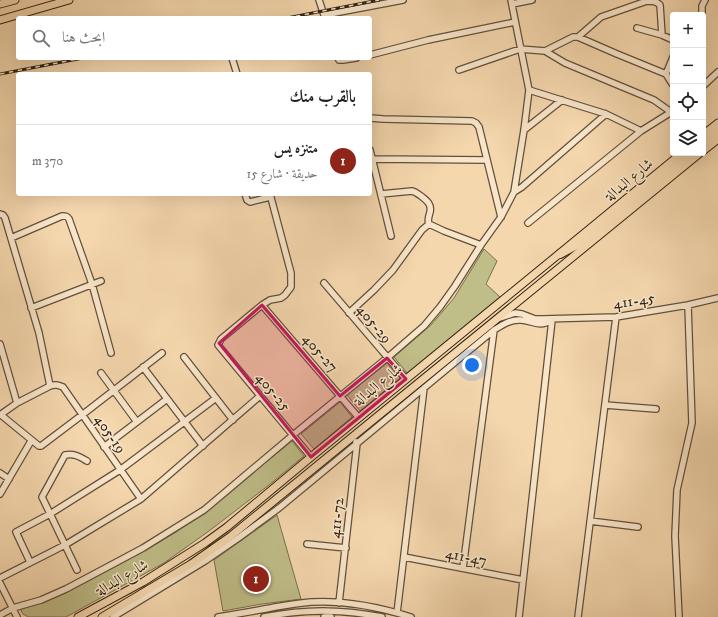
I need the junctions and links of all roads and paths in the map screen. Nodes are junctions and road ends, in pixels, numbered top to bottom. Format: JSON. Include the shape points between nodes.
{"nodes":[{"id":1,"x":15,"y":0,"type":"edge"},
{"id":2,"x":69,"y":0,"type":"edge"},
{"id":3,"x":319,"y":0,"type":"edge"},
{"id":4,"x":403,"y":0,"type":"edge"},
{"id":5,"x":532,"y":0,"type":"edge"},
{"id":6,"x":705,"y":0,"type":"edge"},
{"id":7,"x":511,"y":2,"type":"edge"},
{"id":8,"x":702,"y":3,"type":"edge"},
{"id":9,"x":0,"y":4,"type":"edge"},
{"id":10,"x":331,"y":16,"type":"edge"},
{"id":11,"x":0,"y":20,"type":"edge"},
{"id":12,"x":515,"y":22,"type":"junction"},
{"id":13,"x":638,"y":28,"type":"dead end"},
{"id":14,"x":662,"y":35,"type":"junction"},
{"id":15,"x":578,"y":37,"type":"junction"},
{"id":16,"x":670,"y":39,"type":"edge"},
{"id":17,"x":520,"y":49,"type":"junction"},
{"id":18,"x":545,"y":51,"type":"junction"},
{"id":19,"x":372,"y":54,"type":"edge"},
{"id":20,"x":233,"y":60,"type":"edge"},
{"id":21,"x":670,"y":64,"type":"edge"},
{"id":22,"x":459,"y":70,"type":"dead end"},
{"id":23,"x":236,"y":72,"type":"edge"},
{"id":24,"x":718,"y":72,"type":"edge"},
{"id":25,"x":666,"y":74,"type":"junction"},
{"id":26,"x":672,"y":84,"type":"edge"},
{"id":27,"x":705,"y":84,"type":"edge"},
{"id":28,"x":529,"y":90,"type":"junction"},
{"id":29,"x":562,"y":100,"type":"junction"},
{"id":30,"x":670,"y":110,"type":"edge"},
{"id":31,"x":670,"y":112,"type":"edge"},
{"id":32,"x":606,"y":114,"type":"junction"},
{"id":33,"x":372,"y":118,"type":"edge"},
{"id":34,"x":718,"y":123,"type":"edge"},
{"id":35,"x":524,"y":130,"type":"junction"},
{"id":36,"x":641,"y":131,"type":"junction"},
{"id":37,"x":718,"y":131,"type":"edge"},
{"id":38,"x":706,"y":134,"type":"edge"},
{"id":39,"x":706,"y":135,"type":"edge"},
{"id":40,"x":718,"y":139,"type":"edge"},
{"id":41,"x":706,"y":149,"type":"edge"},
{"id":42,"x":678,"y":156,"type":"edge"},
{"id":43,"x":687,"y":156,"type":"edge"},
{"id":44,"x":696,"y":156,"type":"edge"},
{"id":45,"x":372,"y":159,"type":"joint"},
{"id":46,"x":487,"y":160,"type":"junction"},
{"id":47,"x":514,"y":192,"type":"junction"},
{"id":48,"x":381,"y":194,"type":"junction"},
{"id":49,"x":246,"y":196,"type":"edge"},
{"id":50,"x":267,"y":196,"type":"edge"},
{"id":51,"x":270,"y":196,"type":"edge"},
{"id":52,"x":0,"y":214,"type":"edge"},
{"id":53,"x":501,"y":217,"type":"junction"},
{"id":54,"x":528,"y":223,"type":"dead end"},
{"id":55,"x":429,"y":224,"type":"junction"},
{"id":56,"x":391,"y":236,"type":"dead end"},
{"id":57,"x":11,"y":238,"type":"junction"},
{"id":58,"x":481,"y":246,"type":"junction"},
{"id":59,"x":560,"y":254,"type":"junction"},
{"id":60,"x":101,"y":281,"type":"dead end"},
{"id":61,"x":324,"y":283,"type":"dead end"},
{"id":62,"x":92,"y":284,"type":"junction"},
{"id":63,"x":718,"y":298,"type":"edge"},
{"id":64,"x":262,"y":305,"type":"junction"},
{"id":65,"x":688,"y":305,"type":"junction"},
{"id":66,"x":31,"y":308,"type":"junction"},
{"id":67,"x":349,"y":313,"type":"junction"},
{"id":68,"x":616,"y":317,"type":"junction"},
{"id":69,"x":499,"y":318,"type":"junction"},
{"id":70,"x":552,"y":320,"type":"junction"},
{"id":71,"x":492,"y":328,"type":"junction"},
{"id":72,"x":0,"y":344,"type":"edge"},
{"id":73,"x":111,"y":353,"type":"dead end"},
{"id":74,"x":162,"y":353,"type":"dead end"},
{"id":75,"x":184,"y":357,"type":"dead end"},
{"id":76,"x":387,"y":358,"type":"junction"},
{"id":77,"x":2,"y":360,"type":"edge"},
{"id":78,"x":143,"y":367,"type":"junction"},
{"id":79,"x":101,"y":373,"type":"dead end"},
{"id":80,"x":413,"y":374,"type":"junction"},
{"id":81,"x":406,"y":380,"type":"junction"},
{"id":82,"x":422,"y":385,"type":"junction"},
{"id":83,"x":50,"y":386,"type":"junction"},
{"id":84,"x":114,"y":390,"type":"junction"},
{"id":85,"x":260,"y":396,"type":"junction"},
{"id":86,"x":340,"y":396,"type":"junction"},
{"id":87,"x":216,"y":398,"type":"junction"},
{"id":88,"x":167,"y":399,"type":"junction"},
{"id":89,"x":16,"y":403,"type":"junction"},
{"id":90,"x":605,"y":405,"type":"junction"},
{"id":91,"x":656,"y":409,"type":"dead end"},
{"id":92,"x":0,"y":415,"type":"edge"},
{"id":93,"x":82,"y":415,"type":"junction"},
{"id":94,"x":359,"y":418,"type":"junction"},
{"id":95,"x":233,"y":420,"type":"junction"},
{"id":96,"x":137,"y":422,"type":"junction"},
{"id":97,"x":185,"y":422,"type":"junction"},
{"id":98,"x":293,"y":435,"type":"junction"},
{"id":99,"x":354,"y":440,"type":"junction"},
{"id":100,"x":31,"y":441,"type":"junction"},
{"id":101,"x":203,"y":446,"type":"junction"},
{"id":102,"x":104,"y":447,"type":"junction"},
{"id":103,"x":311,"y":457,"type":"junction"},
{"id":104,"x":87,"y":461,"type":"dead end"},
{"id":105,"x":120,"y":470,"type":"junction"},
{"id":106,"x":0,"y":473,"type":"edge"},
{"id":107,"x":9,"y":479,"type":"junction"},
{"id":108,"x":0,"y":494,"type":"edge"},
{"id":109,"x":141,"y":499,"type":"junction"},
{"id":110,"x":50,"y":514,"type":"junction"},
{"id":111,"x":590,"y":521,"type":"junction"},
{"id":112,"x":638,"y":527,"type":"dead end"},
{"id":113,"x":307,"y":544,"type":"dead end"},
{"id":114,"x":65,"y":545,"type":"junction"},
{"id":115,"x":346,"y":548,"type":"junction"},
{"id":116,"x":404,"y":557,"type":"junction"},
{"id":117,"x":30,"y":562,"type":"junction"},
{"id":118,"x":463,"y":568,"type":"junction"},
{"id":119,"x":77,"y":570,"type":"dead end"},
{"id":120,"x":0,"y":578,"type":"edge"},
{"id":121,"x":523,"y":580,"type":"junction"},
{"id":122,"x":0,"y":583,"type":"edge"},
{"id":123,"x":340,"y":603,"type":"junction"},
{"id":124,"x":12,"y":608,"type":"junction"},
{"id":125,"x":397,"y":613,"type":"junction"},
{"id":126,"x":0,"y":615,"type":"edge"},
{"id":127,"x":17,"y":617,"type":"edge"},
{"id":128,"x":78,"y":617,"type":"edge"},
{"id":129,"x":102,"y":617,"type":"edge"},
{"id":130,"x":113,"y":617,"type":"edge"},
{"id":131,"x":218,"y":617,"type":"edge"},
{"id":132,"x":264,"y":617,"type":"edge"},
{"id":133,"x":324,"y":617,"type":"edge"},
{"id":134,"x":331,"y":617,"type":"edge"},
{"id":135,"x":382,"y":617,"type":"edge"},
{"id":136,"x":411,"y":617,"type":"edge"},
{"id":137,"x":519,"y":617,"type":"edge"},
{"id":138,"x":578,"y":617,"type":"edge"},
{"id":139,"x":679,"y":617,"type":"edge"}],
"edges":[{"from":1,"to":9,"type":"main road"},
{"from":2,"to":11,"type":"main road"},
{"from":3,"to":10,"type":"street","via":[[324,15]]},
{"from":4,"to":10,"type":"street"},
{"from":5,"to":7,"type":"street"},
{"from":6,"to":8,"type":"street"},
{"from":7,"to":12,"type":"street"},
{"from":12,"to":17,"type":"street"},
{"from":12,"to":19,"type":"street"},
{"from":13,"to":14,"type":"street"},
{"from":14,"to":15,"type":"street","via":[[660,5],[647,1],[601,17]]},
{"from":14,"to":16,"type":"street"},
{"from":15,"to":18,"type":"street"},
{"from":15,"to":25,"type":"street"},
{"from":17,"to":18,"type":"street"},
{"from":17,"to":22,"type":"street"},
{"from":17,"to":28,"type":"street"},
{"from":18,"to":30,"type":"street","via":[[565,63],[654,100]]},
{"from":20,"to":23,"type":"street"},
{"from":21,"to":25,"type":"street"},
{"from":24,"to":27,"type":"street"},
{"from":25,"to":26,"type":"street"},
{"from":28,"to":29,"type":"street"},
{"from":28,"to":35,"type":"street"},
{"from":29,"to":32,"type":"street"},
{"from":29,"to":35,"type":"street"},
{"from":31,"to":36,"type":"street"},
{"from":32,"to":36,"type":"street"},
{"from":32,"to":47,"type":"street"},
{"from":33,"to":46,"type":"street","via":[[472,121],[479,127]]},
{"from":34,"to":38,"type":"main road"},
{"from":35,"to":47,"type":"street"},
{"from":36,"to":54,"type":"street"},
{"from":37,"to":39,"type":"highway"},
{"from":40,"to":41,"type":"main road"},
{"from":42,"to":59,"type":"main road","name":"شارع البدالة"},
{"from":43,"to":59,"type":"highway","via":[[580,242]]},
{"from":44,"to":69,"type":"main road","name":"شارع البدالة"},
{"from":45,"to":46,"type":"street"},
{"from":45,"to":48,"type":"street"},
{"from":46,"to":53,"type":"street"},
{"from":47,"to":53,"type":"street"},
{"from":48,"to":55,"type":"street","via":[[415,192],[430,204]]},
{"from":48,"to":56,"type":"street"},
{"from":49,"to":50,"type":"street","via":[[250,202]]},
{"from":51,"to":64,"type":"street","via":[[291,273],[291,287],[281,298]]},
{"from":52,"to":57,"type":"street","via":[[5,218]]},
{"from":53,"to":58,"type":"street"},
{"from":55,"to":58,"type":"street"},
{"from":55,"to":67,"type":"street","via":[[393,270]]},
{"from":57,"to":62,"type":"street","via":[[66,216]]},
{"from":57,"to":66,"type":"street"},
{"from":58,"to":76,"type":"street","via":[[440,307],[424,326]]},
{"from":59,"to":80,"type":"main road","name":"شارع البدالة"},
{"from":60,"to":62,"type":"street"},
{"from":61,"to":67,"type":"street","name":"405-29"},
{"from":62,"to":66,"type":"street"},
{"from":62,"to":73,"type":"street"},
{"from":63,"to":65,"type":"street","name":"411-45"},
{"from":64,"to":85,"type":"street","name":"405-25","via":[[221,339],[218,345]]},
{"from":64,"to":86,"type":"street","name":"405-27"},
{"from":65,"to":68,"type":"street","name":"411-45"},
{"from":65,"to":139,"type":"street","via":[[692,423],[677,490],[675,536]]},
{"from":66,"to":83,"type":"street"},
{"from":67,"to":76,"type":"street","name":"405-29"},
{"from":68,"to":70,"type":"street","name":"411-45"},
{"from":68,"to":90,"type":"street"},
{"from":69,"to":70,"type":"street","via":[[515,313]]},
{"from":69,"to":71,"type":"main road","name":"شارع البدالة"},
{"from":70,"to":71,"type":"street","via":[[545,324],[537,324],[512,320]]},
{"from":70,"to":121,"type":"street"},
{"from":71,"to":82,"type":"main road","name":"شارع البدالة"},
{"from":71,"to":118,"type":"street"},
{"from":72,"to":77,"type":"street"},
{"from":74,"to":78,"type":"street"},
{"from":75,"to":87,"type":"street"},
{"from":76,"to":81,"type":"street","name":"405-29"},
{"from":76,"to":86,"type":"street"},
{"from":77,"to":89,"type":"street"},
{"from":78,"to":84,"type":"street"},
{"from":78,"to":88,"type":"street"},
{"from":79,"to":84,"type":"street"},
{"from":80,"to":81,"type":"main road","name":"شارع البدالة"},
{"from":80,"to":82,"type":"main road"},
{"from":81,"to":94,"type":"main road","name":"شارع البدالة"},
{"from":82,"to":99,"type":"main road","name":"شارع البدالة"},
{"from":82,"to":116,"type":"street"},
{"from":83,"to":89,"type":"street"},
{"from":83,"to":93,"type":"street","name":"405-19","via":[[54,384],[63,387]]},
{"from":84,"to":93,"type":"street"},
{"from":84,"to":96,"type":"street"},
{"from":85,"to":95,"type":"street"},
{"from":85,"to":98,"type":"street","name":"405-25"},
{"from":86,"to":94,"type":"street","name":"405-27"},
{"from":86,"to":98,"type":"street"},
{"from":87,"to":95,"type":"street"},
{"from":87,"to":97,"type":"street"},
{"from":88,"to":96,"type":"street"},
{"from":88,"to":97,"type":"street"},
{"from":89,"to":92,"type":"street"},
{"from":90,"to":91,"type":"street"},
{"from":90,"to":111,"type":"street"},
{"from":92,"to":100,"type":"street"},
{"from":93,"to":100,"type":"street","via":[[41,446]]},
{"from":93,"to":102,"type":"street","name":"405-19"},
{"from":94,"to":103,"type":"main road","name":"شارع البدالة"},
{"from":95,"to":101,"type":"street"},
{"from":96,"to":102,"type":"street"},
{"from":97,"to":101,"type":"street"},
{"from":97,"to":105,"type":"street"},
{"from":98,"to":103,"type":"street","name":"405-25"},
{"from":98,"to":124,"type":"street","via":[[204,510],[143,548],[66,589],[41,600]]},
{"from":99,"to":115,"type":"street","name":"411-72"},
{"from":99,"to":129,"type":"main road","name":"شارع البدالة","via":[[218,546]]},
{"from":99,"to":130,"type":"street","via":[[279,508],[237,539]]},
{"from":100,"to":107,"type":"street"},
{"from":101,"to":109,"type":"street"},
{"from":102,"to":105,"type":"street","name":"405-19"},
{"from":103,"to":128,"type":"main road","name":"شارع البدالة","via":[[205,543],[143,582]]},
{"from":104,"to":110,"type":"street","via":[[70,454],[65,455],[42,497]]},
{"from":105,"to":109,"type":"street","name":"405-19"},
{"from":105,"to":110,"type":"street"},
{"from":106,"to":107,"type":"street"},
{"from":107,"to":108,"type":"street"},
{"from":109,"to":114,"type":"street"},
{"from":110,"to":114,"type":"street"},
{"from":110,"to":117,"type":"street","via":[[16,532]]},
{"from":111,"to":112,"type":"street"},
{"from":111,"to":138,"type":"street"},
{"from":113,"to":115,"type":"street"},
{"from":114,"to":117,"type":"street"},
{"from":114,"to":119,"type":"street"},
{"from":115,"to":123,"type":"street","name":"411-72"},
{"from":116,"to":118,"type":"street","name":"411-47"},
{"from":116,"to":125,"type":"street"},
{"from":117,"to":120,"type":"street"},
{"from":118,"to":121,"type":"street","name":"411-47"},
{"from":121,"to":137,"type":"street"},
{"from":122,"to":124,"type":"street"},
{"from":123,"to":125,"type":"street","via":[[369,606]]},
{"from":123,"to":131,"type":"street","via":[[302,603]]},
{"from":124,"to":126,"type":"street"},
{"from":124,"to":127,"type":"street"},
{"from":125,"to":136,"type":"street"},
{"from":132,"to":135,"type":"street","via":[[326,610]]},
{"from":133,"to":134,"type":"street"}]}
